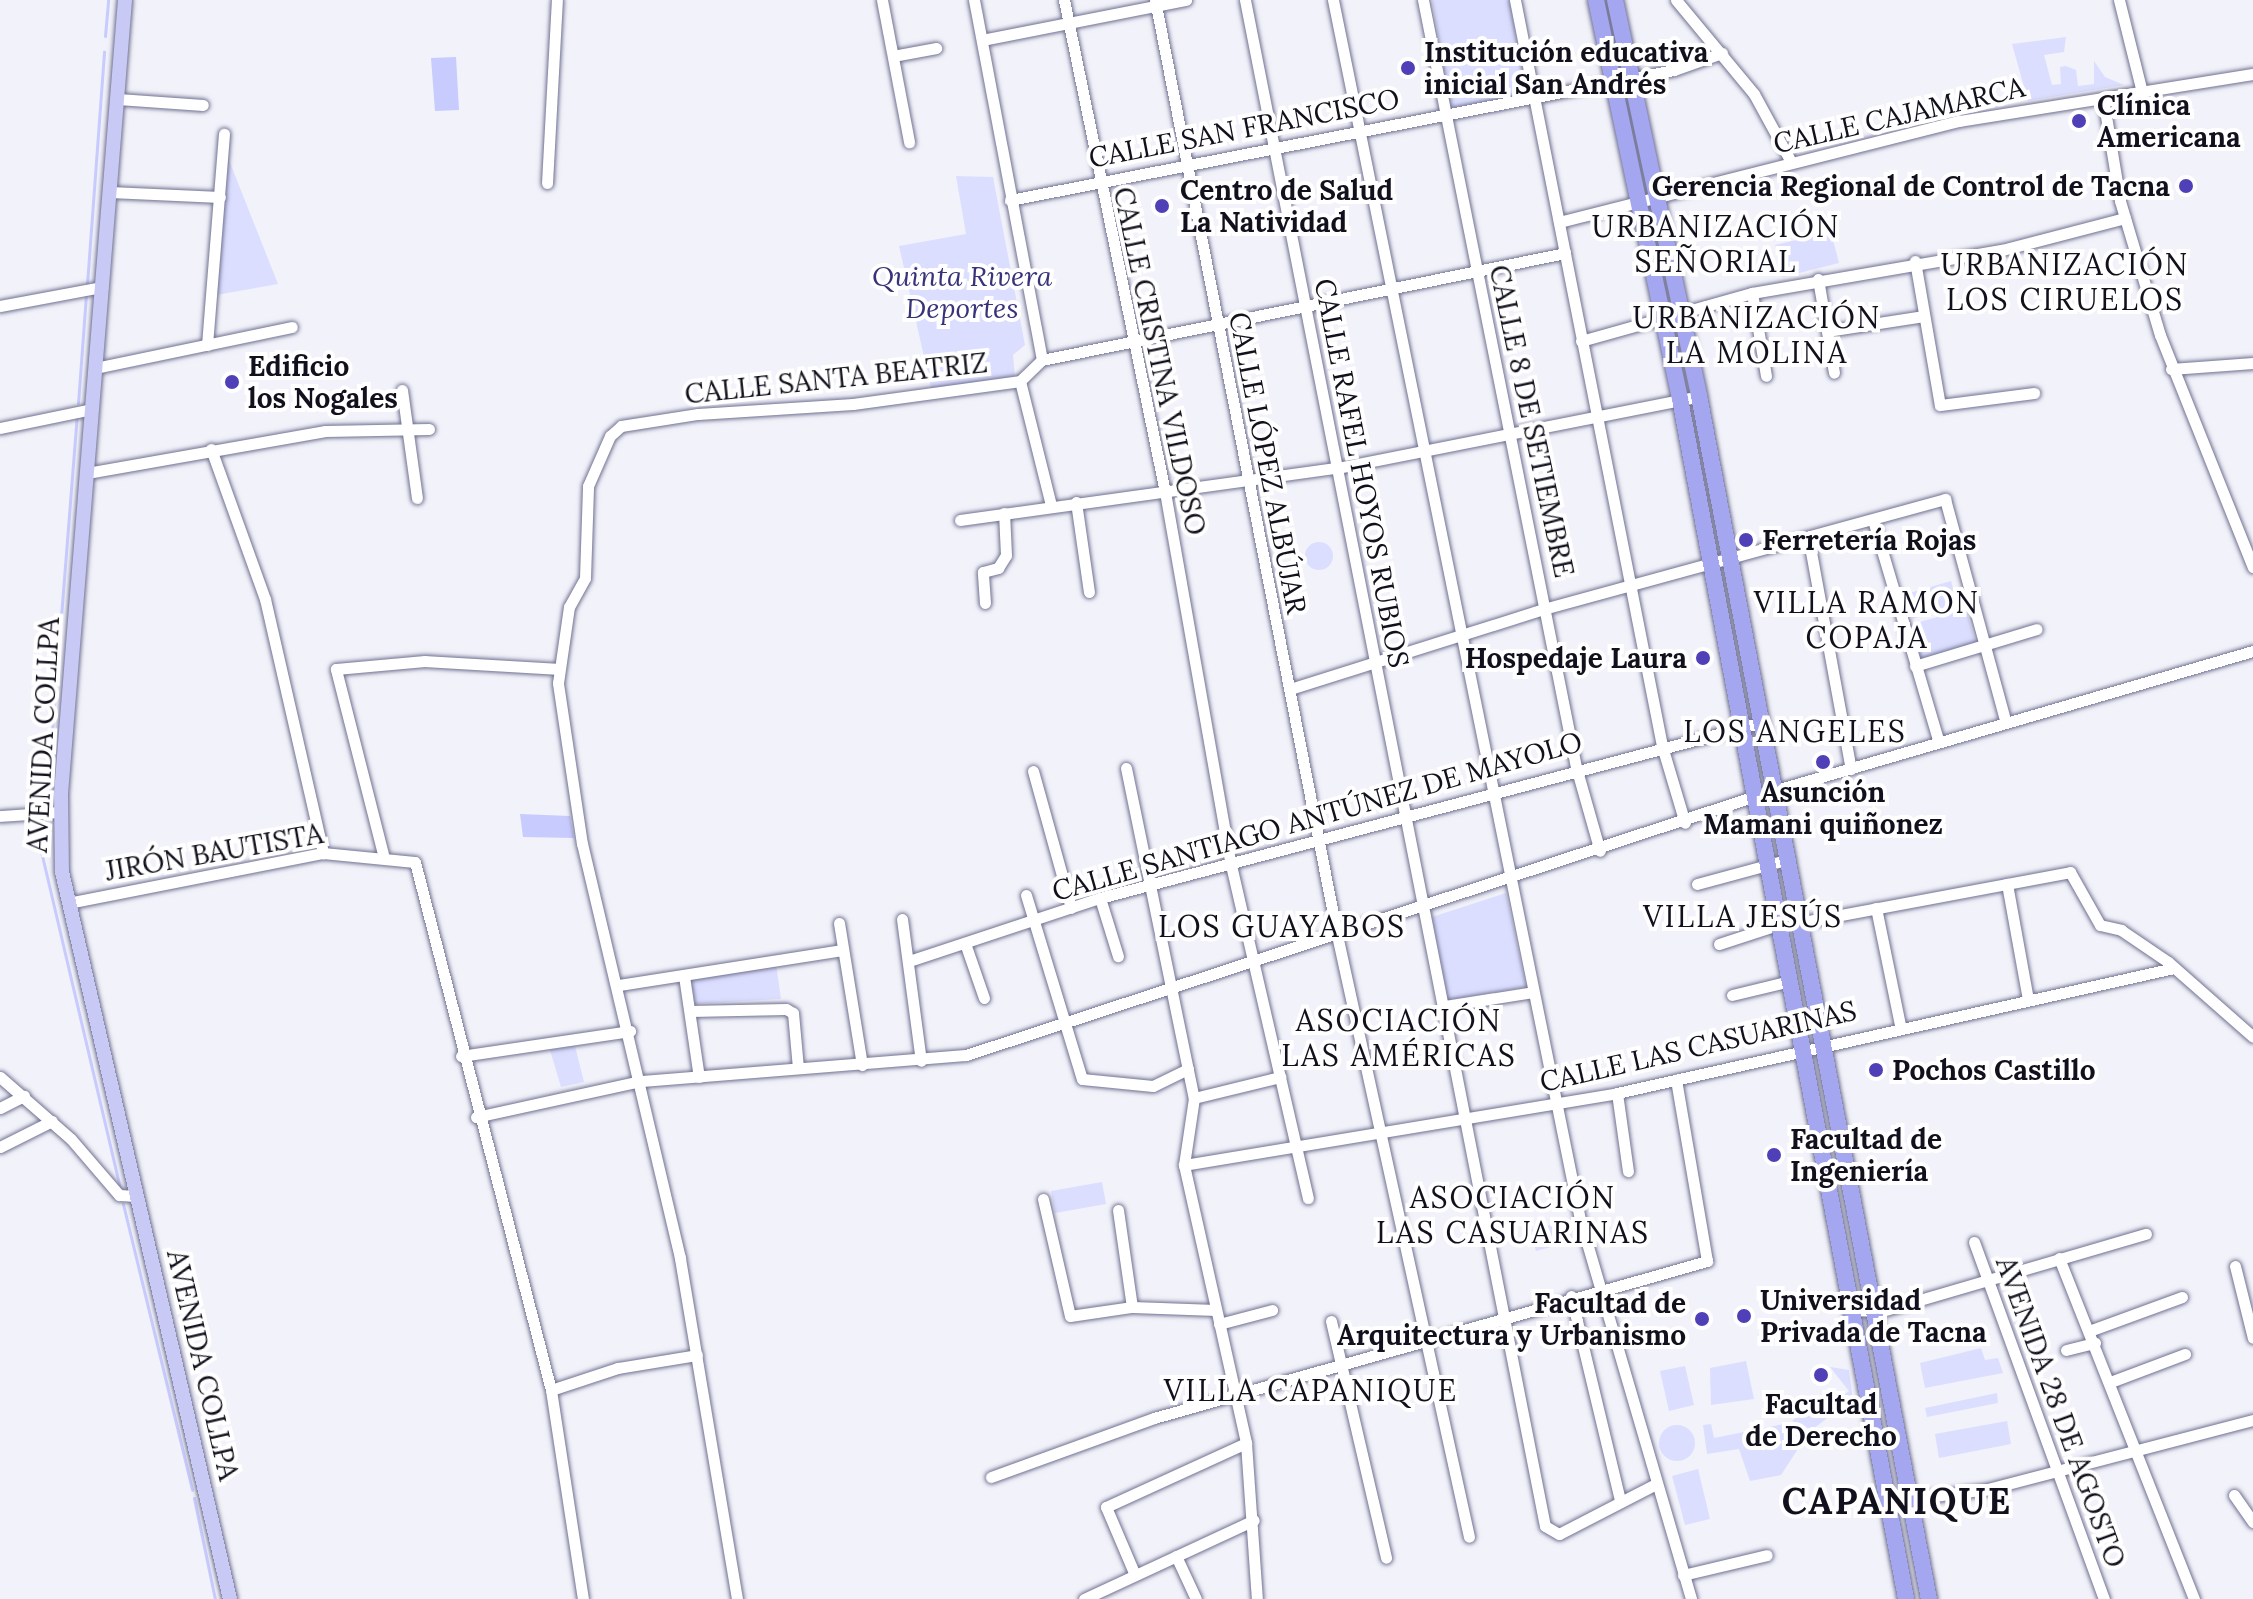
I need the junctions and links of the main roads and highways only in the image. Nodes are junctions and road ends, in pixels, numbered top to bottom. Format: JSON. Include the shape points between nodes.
{"nodes":[{"id":1,"x":125,"y":0,"type":"edge"},
{"id":2,"x":1596,"y":0,"type":"edge"},
{"id":3,"x":1615,"y":0,"type":"edge"},
{"id":4,"x":1803,"y":951,"type":"junction"},
{"id":5,"x":1781,"y":957,"type":"junction"},
{"id":6,"x":230,"y":1599,"type":"edge"},
{"id":7,"x":1906,"y":1599,"type":"edge"},
{"id":8,"x":1929,"y":1599,"type":"edge"}],
"edges":[{"from":1,"to":6,"type":"main road","name":"AVENIDA COLLPA","via":[[61,812],[68,903]]},
{"from":2,"to":5,"type":"highway","via":[[1680,399]]},
{"from":3,"to":4,"type":"highway","via":[[1699,396]]},
{"from":4,"to":5,"type":"highway"},
{"from":4,"to":8,"type":"highway"},
{"from":5,"to":7,"type":"highway"}]}
